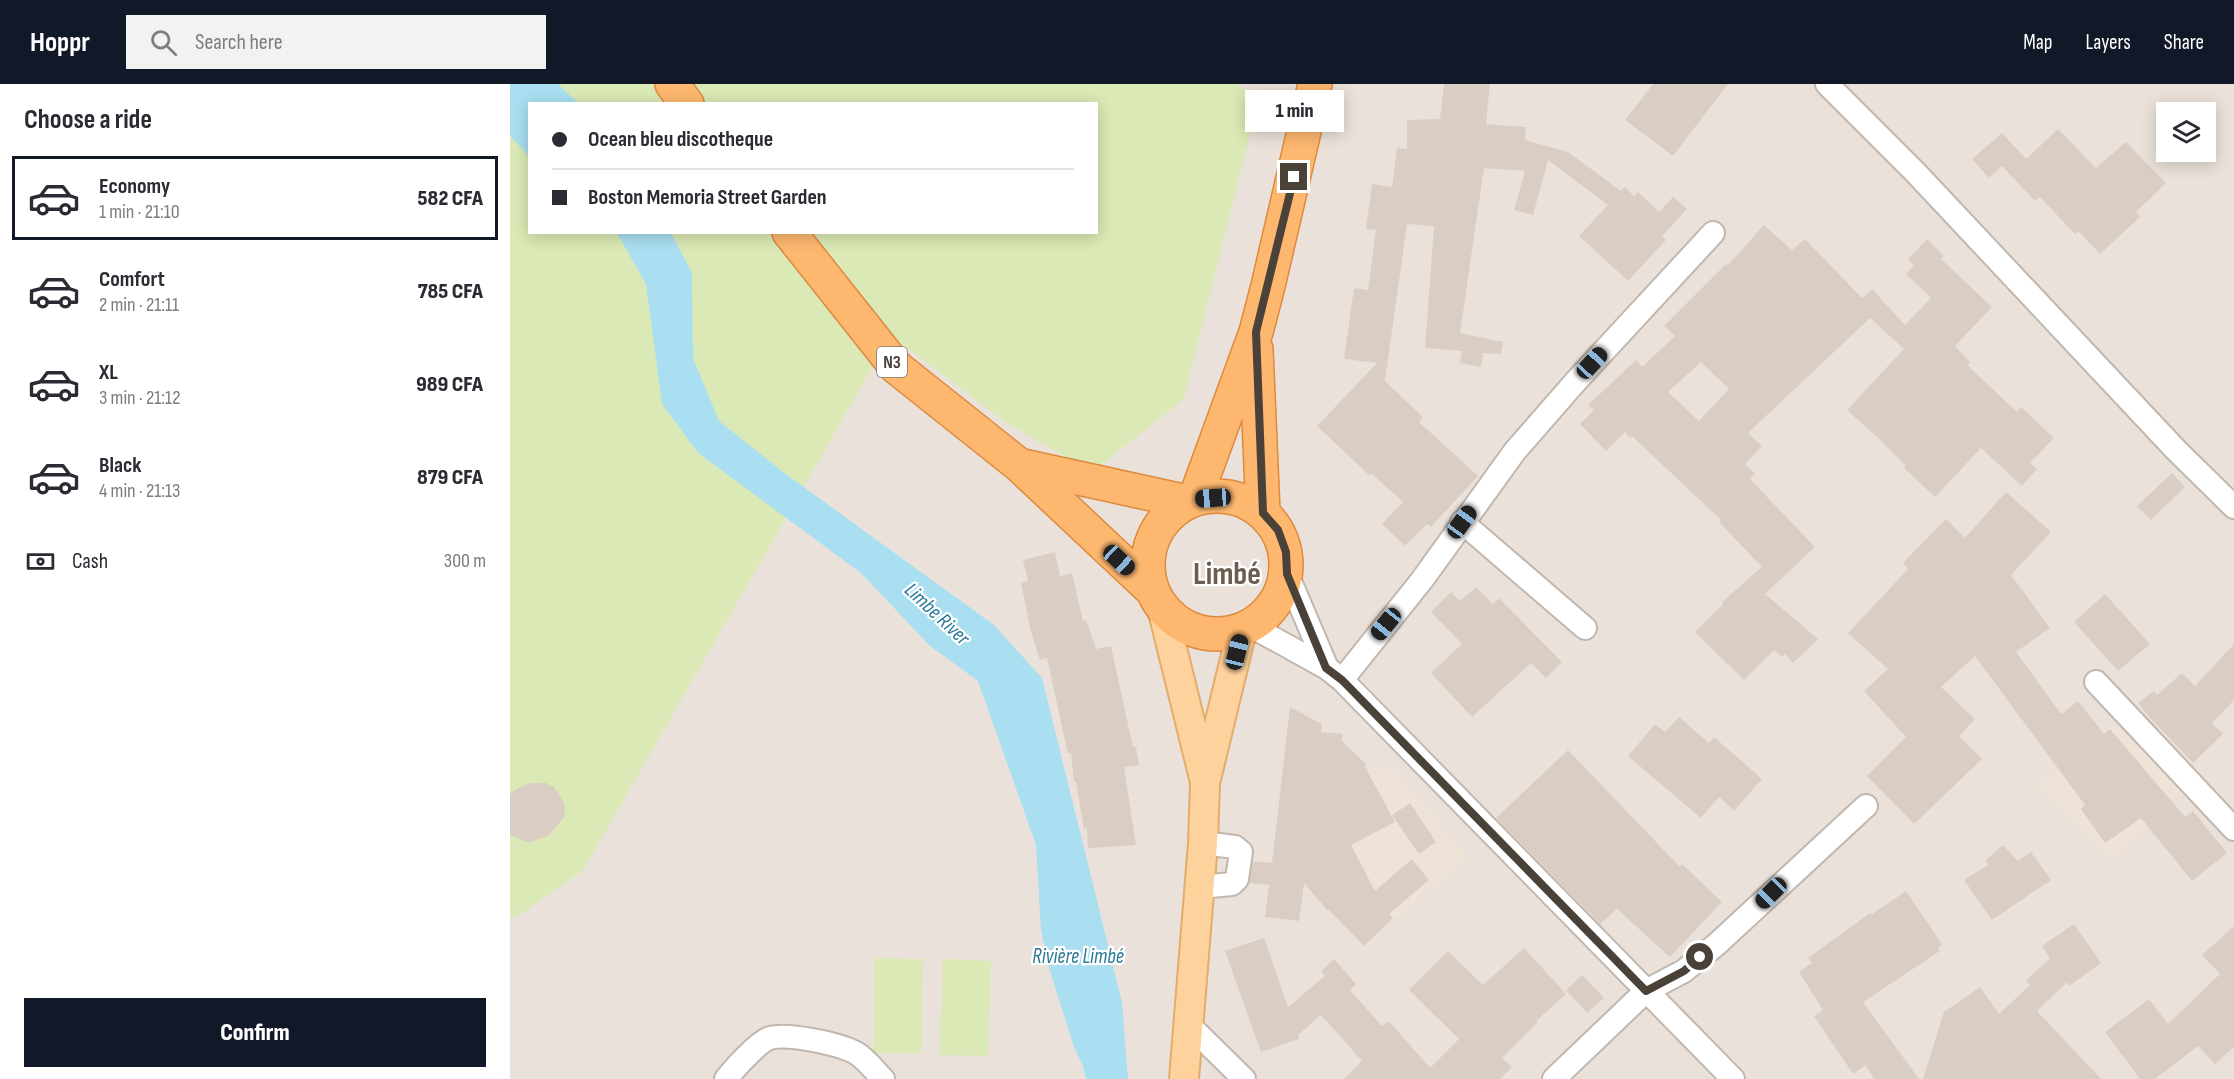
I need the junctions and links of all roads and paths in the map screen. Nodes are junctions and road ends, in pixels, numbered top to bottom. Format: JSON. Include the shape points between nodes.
{"nodes":[{"id":1,"x":672,"y":84,"type":"edge"},
{"id":2,"x":1827,"y":84,"type":"edge"},
{"id":3,"x":1310,"y":86,"type":"edge"},
{"id":4,"x":686,"y":102,"type":"edge"},
{"id":5,"x":1713,"y":233,"type":"dead end"},
{"id":6,"x":791,"y":234,"type":"edge"},
{"id":7,"x":1256,"y":332,"type":"junction"},
{"id":8,"x":1019,"y":465,"type":"junction"},
{"id":9,"x":1191,"y":501,"type":"junction"},
{"id":10,"x":2234,"y":507,"type":"edge"},
{"id":11,"x":1263,"y":513,"type":"junction"},
{"id":12,"x":1462,"y":522,"type":"junction"},
{"id":13,"x":1287,"y":574,"type":"junction"},
{"id":14,"x":1157,"y":599,"type":"junction"},
{"id":15,"x":1247,"y":628,"type":"junction"},
{"id":16,"x":1585,"y":628,"type":"dead end"},
{"id":17,"x":1334,"y":674,"type":"junction"},
{"id":18,"x":2096,"y":681,"type":"dead end"},
{"id":19,"x":1205,"y":783,"type":"junction"},
{"id":20,"x":1866,"y":806,"type":"dead end"},
{"id":21,"x":2234,"y":829,"type":"edge"},
{"id":22,"x":1203,"y":843,"type":"junction"},
{"id":23,"x":1200,"y":887,"type":"junction"},
{"id":24,"x":1646,"y":991,"type":"junction"},
{"id":25,"x":1189,"y":1025,"type":"junction"},
{"id":26,"x":726,"y":1079,"type":"edge"},
{"id":27,"x":884,"y":1079,"type":"edge"},
{"id":28,"x":1184,"y":1079,"type":"edge"},
{"id":29,"x":1244,"y":1079,"type":"edge"},
{"id":30,"x":1554,"y":1079,"type":"edge"},
{"id":31,"x":1733,"y":1079,"type":"edge"}],
"edges":[{"from":1,"to":4,"type":"highway"},
{"from":2,"to":10,"type":"street"},
{"from":3,"to":7,"type":"highway"},
{"from":5,"to":12,"type":"street","via":[[1522,442]]},
{"from":6,"to":8,"type":"highway","number":"N3","via":[[896,367]]},
{"from":7,"to":9,"type":"highway"},
{"from":7,"to":11,"type":"highway"},
{"from":8,"to":9,"type":"highway"},
{"from":8,"to":14,"type":"highway"},
{"from":9,"to":11,"type":"highway","via":[[1231,497]]},
{"from":9,"to":14,"type":"highway","via":[[1166,518],[1152,540],[1148,566]]},
{"from":11,"to":13,"type":"highway","via":[[1278,530],[1286,552]]},
{"from":12,"to":16,"type":"street"},
{"from":12,"to":17,"type":"street","via":[[1422,580]]},
{"from":13,"to":15,"type":"highway","via":[[1280,595],[1268,612]]},
{"from":13,"to":17,"type":"street"},
{"from":14,"to":15,"type":"highway","via":[[1179,622],[1199,632],[1220,634]]},
{"from":14,"to":19,"type":"main road"},
{"from":15,"to":17,"type":"street"},
{"from":15,"to":19,"type":"main road"},
{"from":17,"to":24,"type":"street"},
{"from":18,"to":21,"type":"street"},
{"from":19,"to":22,"type":"main road"},
{"from":20,"to":24,"type":"street","via":[[1717,944],[1684,971]]},
{"from":22,"to":23,"type":"main road"},
{"from":22,"to":23,"type":"street","via":[[1235,847],[1240,852],[1237,879],[1232,884]]},
{"from":23,"to":25,"type":"main road"},
{"from":24,"to":30,"type":"street"},
{"from":24,"to":31,"type":"street"},
{"from":25,"to":28,"type":"main road"},
{"from":25,"to":29,"type":"street"},
{"from":26,"to":27,"type":"street","via":[[769,1038],[815,1040],[857,1054]]}]}
